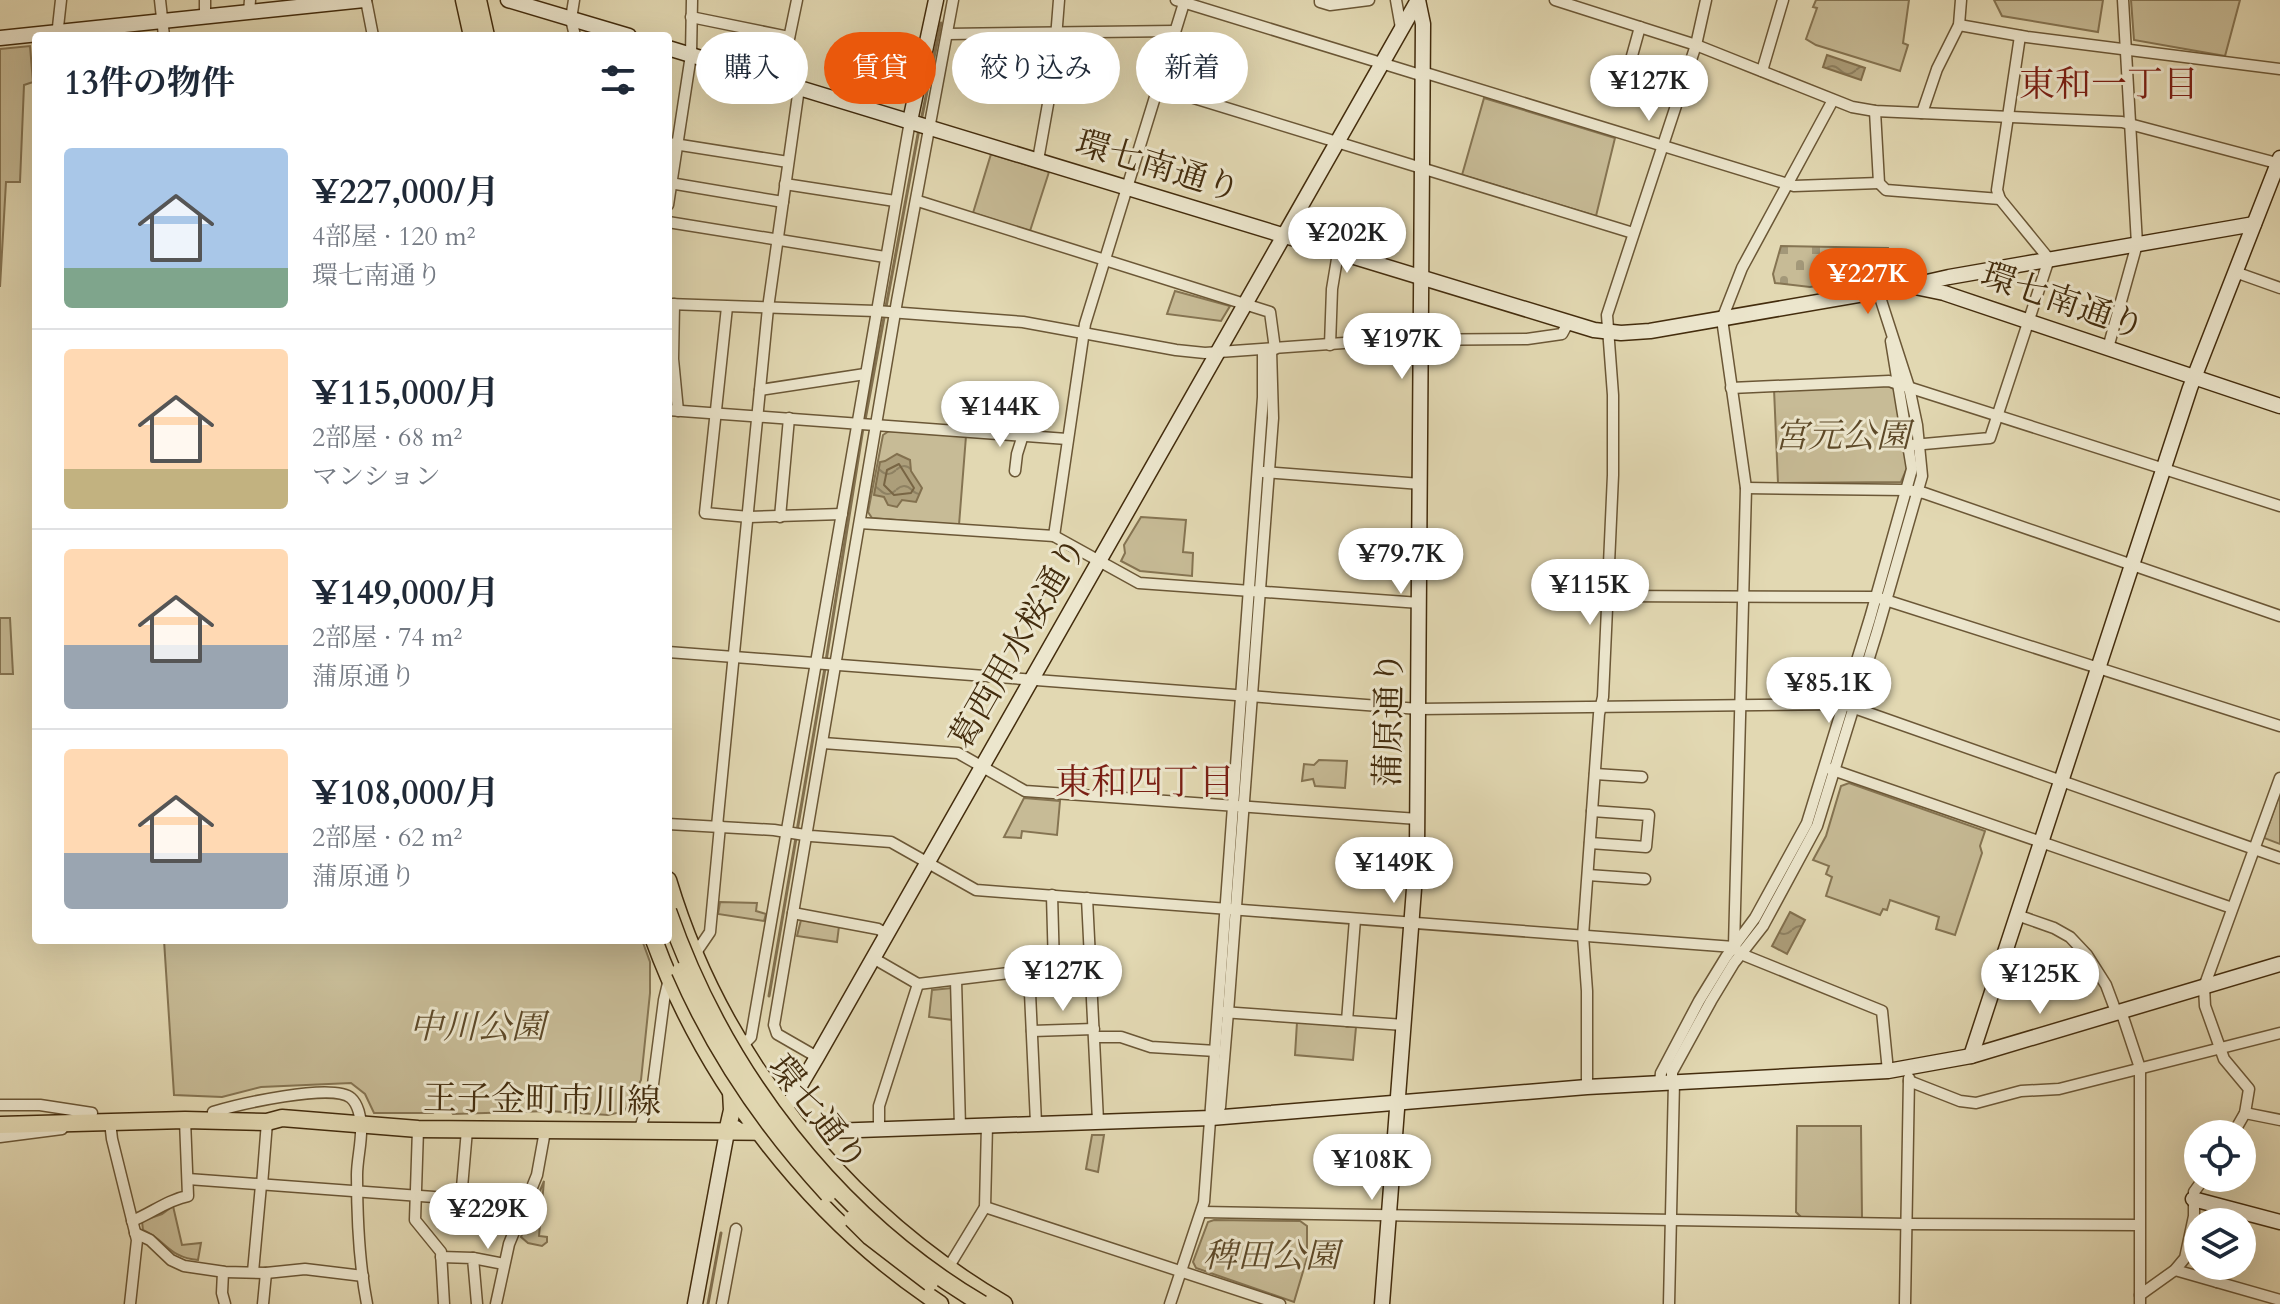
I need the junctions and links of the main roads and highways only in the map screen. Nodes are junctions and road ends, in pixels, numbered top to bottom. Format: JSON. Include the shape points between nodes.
{"nodes":[{"id":1,"x":464,"y":0,"type":"edge"},
{"id":2,"x":478,"y":0,"type":"edge"},
{"id":3,"x":471,"y":32,"type":"edge"},
{"id":4,"x":485,"y":32,"type":"edge"},
{"id":5,"x":672,"y":891,"type":"edge"},
{"id":6,"x":672,"y":922,"type":"edge"},
{"id":7,"x":656,"y":944,"type":"edge"},
{"id":8,"x":669,"y":944,"type":"edge"},
{"id":9,"x":730,"y":1089,"type":"junction"},
{"id":10,"x":0,"y":1115,"type":"edge"},
{"id":11,"x":99,"y":1119,"type":"junction"},
{"id":12,"x":274,"y":1120,"type":"junction"},
{"id":13,"x":0,"y":1125,"type":"edge"},
{"id":14,"x":756,"y":1127,"type":"junction"},
{"id":15,"x":727,"y":1132,"type":"junction"},
{"id":16,"x":801,"y":1132,"type":"junction"},
{"id":17,"x":933,"y":1302,"type":"edge"},
{"id":18,"x":962,"y":1304,"type":"edge"},
{"id":19,"x":982,"y":1304,"type":"edge"},
{"id":20,"x":1004,"y":1304,"type":"edge"}],
"edges":[{"from":1,"to":3,"type":"main road"},
{"from":2,"to":4,"type":"main road"},
{"from":5,"to":16,"type":"main road","via":[[695,954],[742,1046]]},
{"from":6,"to":19,"type":"main road","name":"環七通り","bridge":true,"via":[[722,1032],[795,1139],[879,1229]]},
{"from":7,"to":9,"type":"main road","via":[[669,979]]},
{"from":8,"to":18,"type":"main road","name":"環七通り","bridge":true,"via":[[712,1037],[785,1145],[870,1237]]},
{"from":9,"to":14,"type":"main road"},
{"from":9,"to":15,"type":"main road"},
{"from":10,"to":11,"type":"main road","name":"王子金町市川線"},
{"from":11,"to":12,"type":"main road","name":"王子金町市川線"},
{"from":11,"to":12,"type":"main road","name":"王子金町市川線","via":[[268,1112]]},
{"from":11,"to":13,"type":"main road","name":"王子金町市川線"},
{"from":12,"to":15,"type":"main road","name":"王子金町市川線","via":[[418,1129]]},
{"from":14,"to":15,"type":"main road","name":"王子金町市川線"},
{"from":14,"to":16,"type":"main road","name":"王子金町市川線"},
{"from":14,"to":17,"type":"main road","via":[[837,1219]]},
{"from":16,"to":20,"type":"main road","via":[[882,1216]]}]}
